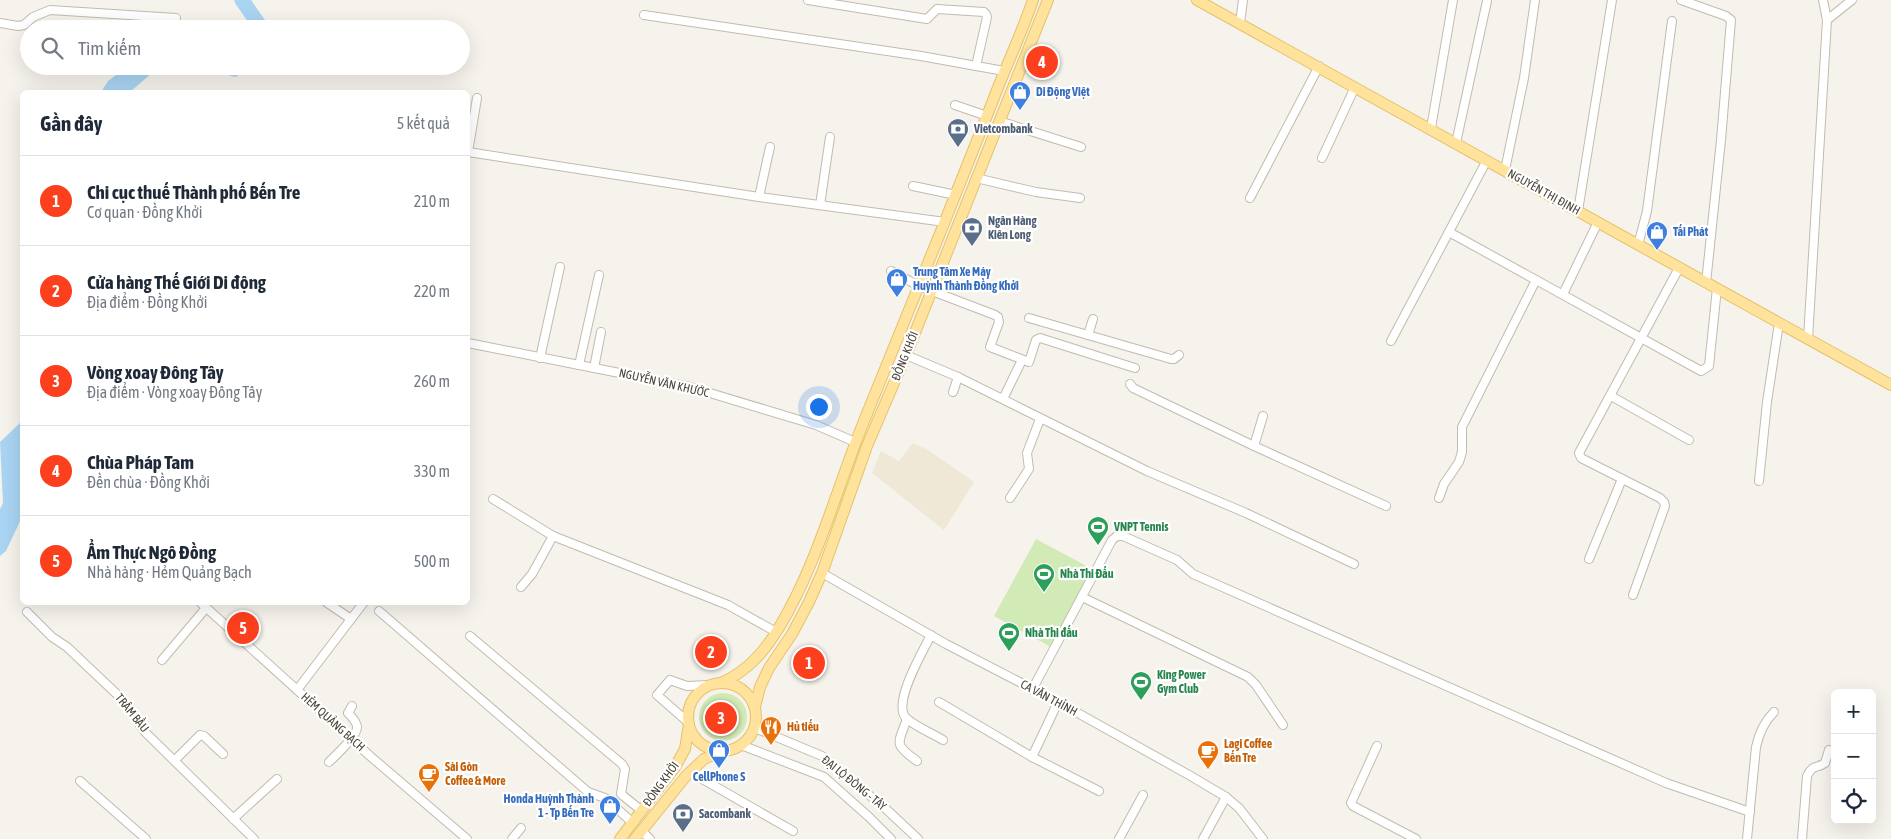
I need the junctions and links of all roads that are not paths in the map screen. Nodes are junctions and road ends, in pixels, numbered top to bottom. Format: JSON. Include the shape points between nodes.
{"nodes":[{"id":1,"x":808,"y":0,"type":"edge"},
{"id":2,"x":1033,"y":0,"type":"edge"},
{"id":3,"x":1048,"y":0,"type":"edge"},
{"id":4,"x":1197,"y":0,"type":"edge"},
{"id":5,"x":1244,"y":0,"type":"edge"},
{"id":6,"x":1453,"y":0,"type":"edge"},
{"id":7,"x":1535,"y":0,"type":"edge"},
{"id":8,"x":1612,"y":0,"type":"edge"},
{"id":9,"x":1681,"y":0,"type":"edge"},
{"id":10,"x":1823,"y":0,"type":"edge"},
{"id":11,"x":1852,"y":0,"type":"edge"},
{"id":12,"x":1487,"y":1,"type":"edge"},
{"id":13,"x":644,"y":15,"type":"dead end"},
{"id":14,"x":176,"y":18,"type":"dead end"},
{"id":15,"x":31,"y":20,"type":"edge"},
{"id":16,"x":1827,"y":20,"type":"junction"},
{"id":17,"x":1672,"y":21,"type":"dead end"},
{"id":18,"x":0,"y":23,"type":"edge"},
{"id":19,"x":1240,"y":23,"type":"junction"},
{"id":20,"x":20,"y":26,"type":"edge"},
{"id":21,"x":976,"y":66,"type":"junction"},
{"id":22,"x":1319,"y":66,"type":"junction"},
{"id":23,"x":1004,"y":71,"type":"junction"},
{"id":24,"x":1355,"y":87,"type":"junction"},
{"id":25,"x":477,"y":98,"type":"dead end"},
{"id":26,"x":955,"y":105,"type":"dead end"},
{"id":27,"x":987,"y":116,"type":"junction"},
{"id":28,"x":999,"y":121,"type":"junction"},
{"id":29,"x":1431,"y":128,"type":"junction"},
{"id":30,"x":830,"y":137,"type":"dead end"},
{"id":31,"x":470,"y":140,"type":"edge"},
{"id":32,"x":1456,"y":143,"type":"junction"},
{"id":33,"x":770,"y":147,"type":"dead end"},
{"id":34,"x":1081,"y":147,"type":"dead end"},
{"id":35,"x":470,"y":152,"type":"edge"},
{"id":36,"x":1322,"y":158,"type":"dead end"},
{"id":37,"x":1487,"y":160,"type":"junction"},
{"id":38,"x":1505,"y":170,"type":"junction"},
{"id":39,"x":976,"y":178,"type":"junction"},
{"id":40,"x":913,"y":186,"type":"dead end"},
{"id":41,"x":956,"y":195,"type":"junction"},
{"id":42,"x":759,"y":197,"type":"junction"},
{"id":43,"x":1080,"y":198,"type":"dead end"},
{"id":44,"x":1250,"y":198,"type":"dead end"},
{"id":45,"x":820,"y":205,"type":"junction"},
{"id":46,"x":1578,"y":211,"type":"junction"},
{"id":47,"x":945,"y":222,"type":"junction"},
{"id":48,"x":1598,"y":222,"type":"junction"},
{"id":49,"x":1449,"y":232,"type":"junction"},
{"id":50,"x":1638,"y":245,"type":"junction"},
{"id":51,"x":560,"y":267,"type":"dead end"},
{"id":52,"x":1680,"y":268,"type":"junction"},
{"id":53,"x":891,"y":271,"type":"dead end"},
{"id":54,"x":599,"y":276,"type":"dead end"},
{"id":55,"x":1536,"y":280,"type":"junction"},
{"id":56,"x":1706,"y":283,"type":"junction"},
{"id":57,"x":919,"y":286,"type":"junction"},
{"id":58,"x":1717,"y":288,"type":"junction"},
{"id":59,"x":930,"y":291,"type":"junction"},
{"id":60,"x":1563,"y":294,"type":"junction"},
{"id":61,"x":1029,"y":318,"type":"dead end"},
{"id":62,"x":1093,"y":319,"type":"dead end"},
{"id":63,"x":1779,"y":323,"type":"junction"},
{"id":64,"x":601,"y":332,"type":"dead end"},
{"id":65,"x":1088,"y":334,"type":"junction"},
{"id":66,"x":1642,"y":338,"type":"junction"},
{"id":67,"x":1808,"y":339,"type":"junction"},
{"id":68,"x":1391,"y":341,"type":"dead end"},
{"id":69,"x":470,"y":343,"type":"edge"},
{"id":70,"x":1180,"y":354,"type":"dead end"},
{"id":71,"x":906,"y":355,"type":"junction"},
{"id":72,"x":540,"y":358,"type":"junction"},
{"id":73,"x":1022,"y":360,"type":"junction"},
{"id":74,"x":578,"y":365,"type":"junction"},
{"id":75,"x":594,"y":368,"type":"junction"},
{"id":76,"x":1135,"y":368,"type":"dead end"},
{"id":77,"x":958,"y":377,"type":"junction"},
{"id":78,"x":1130,"y":384,"type":"dead end"},
{"id":79,"x":1891,"y":385,"type":"edge"},
{"id":80,"x":953,"y":392,"type":"dead end"},
{"id":81,"x":1611,"y":396,"type":"junction"},
{"id":82,"x":1002,"y":399,"type":"junction"},
{"id":83,"x":1264,"y":416,"type":"dead end"},
{"id":84,"x":1040,"y":419,"type":"junction"},
{"id":85,"x":1689,"y":440,"type":"dead end"},
{"id":86,"x":855,"y":442,"type":"junction"},
{"id":87,"x":1254,"y":446,"type":"junction"},
{"id":88,"x":1622,"y":479,"type":"junction"},
{"id":89,"x":1760,"y":481,"type":"dead end"},
{"id":90,"x":1010,"y":498,"type":"dead end"},
{"id":91,"x":1439,"y":498,"type":"dead end"},
{"id":92,"x":493,"y":499,"type":"dead end"},
{"id":93,"x":1386,"y":506,"type":"dead end"},
{"id":94,"x":553,"y":536,"type":"junction"},
{"id":95,"x":1589,"y":559,"type":"dead end"},
{"id":96,"x":1354,"y":564,"type":"dead end"},
{"id":97,"x":822,"y":572,"type":"junction"},
{"id":98,"x":521,"y":587,"type":"dead end"},
{"id":99,"x":1632,"y":595,"type":"dead end"},
{"id":100,"x":1082,"y":596,"type":"junction"},
{"id":101,"x":203,"y":605,"type":"edge"},
{"id":102,"x":330,"y":605,"type":"edge"},
{"id":103,"x":362,"y":605,"type":"edge"},
{"id":104,"x":379,"y":611,"type":"dead end"},
{"id":105,"x":27,"y":612,"type":"dead end"},
{"id":106,"x":351,"y":619,"type":"junction"},
{"id":107,"x":776,"y":632,"type":"junction"},
{"id":108,"x":930,"y":635,"type":"junction"},
{"id":109,"x":470,"y":636,"type":"dead end"},
{"id":110,"x":162,"y":660,"type":"dead end"},
{"id":111,"x":720,"y":683,"type":"junction"},
{"id":112,"x":709,"y":685,"type":"junction"},
{"id":113,"x":297,"y":690,"type":"junction"},
{"id":114,"x":1032,"y":690,"type":"junction"},
{"id":115,"x":939,"y":702,"type":"dead end"},
{"id":116,"x":1058,"y":702,"type":"junction"},
{"id":117,"x":352,"y":706,"type":"dead end"},
{"id":118,"x":755,"y":707,"type":"junction"},
{"id":119,"x":1774,"y":712,"type":"dead end"},
{"id":120,"x":907,"y":719,"type":"junction"},
{"id":121,"x":689,"y":723,"type":"junction"},
{"id":122,"x":1282,"y":725,"type":"dead end"},
{"id":123,"x":754,"y":728,"type":"junction"},
{"id":124,"x":351,"y":738,"type":"junction"},
{"id":125,"x":943,"y":740,"type":"dead end"},
{"id":126,"x":742,"y":745,"type":"junction"},
{"id":127,"x":1377,"y":746,"type":"dead end"},
{"id":128,"x":1828,"y":750,"type":"dead end"},
{"id":129,"x":721,"y":751,"type":"junction"},
{"id":130,"x":223,"y":754,"type":"dead end"},
{"id":131,"x":1032,"y":757,"type":"junction"},
{"id":132,"x":175,"y":760,"type":"junction"},
{"id":133,"x":917,"y":761,"type":"dead end"},
{"id":134,"x":329,"y":762,"type":"dead end"},
{"id":135,"x":690,"y":772,"type":"junction"},
{"id":136,"x":277,"y":779,"type":"dead end"},
{"id":137,"x":80,"y":781,"type":"dead end"},
{"id":138,"x":1099,"y":791,"type":"dead end"},
{"id":139,"x":1143,"y":795,"type":"dead end"},
{"id":140,"x":1226,"y":797,"type":"junction"},
{"id":141,"x":642,"y":810,"type":"junction"},
{"id":142,"x":1750,"y":812,"type":"junction"},
{"id":143,"x":233,"y":819,"type":"junction"},
{"id":144,"x":633,"y":823,"type":"junction"},
{"id":145,"x":521,"y":828,"type":"dead end"},
{"id":146,"x":794,"y":830,"type":"dead end"},
{"id":147,"x":638,"y":835,"type":"edge"},
{"id":148,"x":146,"y":839,"type":"edge"},
{"id":149,"x":254,"y":839,"type":"edge"},
{"id":150,"x":467,"y":839,"type":"edge"},
{"id":151,"x":512,"y":839,"type":"edge"},
{"id":152,"x":620,"y":839,"type":"edge"},
{"id":153,"x":650,"y":839,"type":"edge"},
{"id":154,"x":891,"y":839,"type":"edge"},
{"id":155,"x":918,"y":839,"type":"edge"},
{"id":156,"x":1120,"y":839,"type":"edge"},
{"id":157,"x":1203,"y":839,"type":"edge"},
{"id":158,"x":1263,"y":839,"type":"edge"},
{"id":159,"x":1416,"y":839,"type":"edge"},
{"id":160,"x":1747,"y":839,"type":"edge"},
{"id":161,"x":1802,"y":839,"type":"edge"}],
"edges":[{"from":1,"to":21,"type":"street","via":[[927,19],[937,9],[984,12],[987,17]]},
{"from":2,"to":23,"type":"main road","name":"ĐỒNG KHỞI"},
{"from":3,"to":28,"type":"main road","name":"ĐỒNG KHỞI"},
{"from":4,"to":19,"type":"main road","name":"NGUYỄN THỊ ĐỊNH"},
{"from":5,"to":19,"type":"street"},
{"from":6,"to":29,"type":"street"},
{"from":7,"to":38,"type":"street","via":[[1524,78]]},
{"from":8,"to":46,"type":"street"},
{"from":9,"to":56,"type":"street","via":[[1731,20]]},
{"from":10,"to":16,"type":"street"},
{"from":11,"to":16,"type":"street"},
{"from":12,"to":32,"type":"street"},
{"from":13,"to":21,"type":"street"},
{"from":14,"to":15,"type":"street","via":[[50,10]]},
{"from":16,"to":67,"type":"street"},
{"from":17,"to":50,"type":"street","via":[[1647,211]]},
{"from":18,"to":20,"type":"street"},
{"from":19,"to":22,"type":"main road","name":"NGUYỄN THỊ ĐỊNH"},
{"from":21,"to":23,"type":"street"},
{"from":22,"to":24,"type":"main road","name":"NGUYỄN THỊ ĐỊNH"},
{"from":22,"to":44,"type":"street"},
{"from":23,"to":27,"type":"main road","name":"ĐỒNG KHỞI"},
{"from":24,"to":29,"type":"main road","name":"NGUYỄN THỊ ĐỊNH"},
{"from":24,"to":36,"type":"street"},
{"from":25,"to":31,"type":"street"},
{"from":26,"to":27,"type":"street"},
{"from":27,"to":41,"type":"main road","name":"ĐỒNG KHỞI"},
{"from":28,"to":34,"type":"street"},
{"from":28,"to":39,"type":"main road","name":"ĐỒNG KHỞI"},
{"from":29,"to":32,"type":"main road","name":"NGUYỄN THỊ ĐỊNH"},
{"from":30,"to":45,"type":"street"},
{"from":32,"to":37,"type":"main road","name":"NGUYỄN THỊ ĐỊNH"},
{"from":33,"to":42,"type":"street"},
{"from":35,"to":42,"type":"street"},
{"from":37,"to":38,"type":"main road","name":"NGUYỄN THỊ ĐỊNH"},
{"from":37,"to":49,"type":"street"},
{"from":38,"to":46,"type":"main road","name":"NGUYỄN THỊ ĐỊNH"},
{"from":39,"to":43,"type":"street"},
{"from":39,"to":59,"type":"main road","name":"ĐỒNG KHỞI"},
{"from":40,"to":41,"type":"street"},
{"from":41,"to":47,"type":"main road","name":"ĐỒNG KHỞI"},
{"from":42,"to":45,"type":"street"},
{"from":45,"to":47,"type":"street"},
{"from":46,"to":48,"type":"main road","name":"NGUYỄN THỊ ĐỊNH"},
{"from":47,"to":57,"type":"main road","name":"ĐỒNG KHỞI"},
{"from":48,"to":50,"type":"main road","name":"NGUYỄN THỊ ĐỊNH"},
{"from":48,"to":60,"type":"street"},
{"from":49,"to":55,"type":"street"},
{"from":49,"to":68,"type":"street"},
{"from":50,"to":52,"type":"main road","name":"NGUYỄN THỊ ĐỊNH"},
{"from":51,"to":72,"type":"street"},
{"from":52,"to":56,"type":"main road","name":"NGUYỄN THỊ ĐỊNH"},
{"from":52,"to":66,"type":"street"},
{"from":53,"to":57,"type":"street"},
{"from":54,"to":74,"type":"street"},
{"from":55,"to":60,"type":"street"},
{"from":55,"to":91,"type":"street","via":[[1462,427],[1459,462]]},
{"from":56,"to":58,"type":"main road","name":"NGUYỄN THỊ ĐỊNH"},
{"from":57,"to":59,"type":"street"},
{"from":57,"to":86,"type":"main road","name":"ĐỒNG KHỞI"},
{"from":58,"to":63,"type":"main road","name":"NGUYỄN THỊ ĐỊNH"},
{"from":58,"to":66,"type":"street","via":[[1709,366],[1705,369],[1700,371]]},
{"from":59,"to":71,"type":"main road","name":"ĐỒNG KHỞI"},
{"from":59,"to":73,"type":"street","via":[[998,317],[990,347]]},
{"from":60,"to":66,"type":"street"},
{"from":61,"to":65,"type":"street"},
{"from":62,"to":65,"type":"street"},
{"from":63,"to":67,"type":"main road","name":"NGUYỄN THỊ ĐỊNH"},
{"from":63,"to":89,"type":"street"},
{"from":64,"to":75,"type":"street"},
{"from":65,"to":70,"type":"street","via":[[1171,359]]},
{"from":66,"to":81,"type":"street"},
{"from":67,"to":79,"type":"main road","name":"NGUYỄN THỊ ĐỊNH"},
{"from":69,"to":72,"type":"street","name":"NGUYỄN VĂN KHƯỚC"},
{"from":71,"to":77,"type":"street"},
{"from":71,"to":97,"type":"main road","name":"ĐỒNG KHỞI","via":[[867,446]]},
{"from":72,"to":74,"type":"street","name":"NGUYỄN VĂN KHƯỚC"},
{"from":73,"to":76,"type":"street","via":[[1029,362],[1036,340],[1040,338]]},
{"from":73,"to":82,"type":"street"},
{"from":74,"to":75,"type":"street","name":"NGUYỄN VĂN KHƯỚC"},
{"from":75,"to":86,"type":"street","name":"NGUYỄN VĂN KHƯỚC","via":[[690,387],[816,425]]},
{"from":77,"to":80,"type":"street"},
{"from":77,"to":82,"type":"street"},
{"from":78,"to":87,"type":"street"},
{"from":81,"to":85,"type":"street"},
{"from":81,"to":88,"type":"street","via":[[1579,456]]},
{"from":82,"to":84,"type":"street"},
{"from":83,"to":87,"type":"street"},
{"from":84,"to":90,"type":"street","via":[[1027,453],[1029,469]]},
{"from":84,"to":96,"type":"street"},
{"from":86,"to":107,"type":"main road","name":"ĐỒNG KHỞI","via":[[810,567]]},
{"from":87,"to":93,"type":"street"},
{"from":88,"to":95,"type":"street"},
{"from":88,"to":99,"type":"street","via":[[1660,498],[1665,506]]},
{"from":92,"to":94,"type":"street"},
{"from":94,"to":98,"type":"street"},
{"from":94,"to":107,"type":"street","via":[[728,604]]},
{"from":97,"to":108,"type":"street","name":"CA VĂN THỈNH"},
{"from":97,"to":118,"type":"main road","name":"ĐỒNG KHỞI","via":[[792,634],[769,668]]},
{"from":100,"to":114,"type":"street"},
{"from":100,"to":122,"type":"street","via":[[1248,677]]},
{"from":100,"to":142,"type":"street","via":[[1112,540],[1123,536],[1177,560],[1195,574],[1666,783]]},
{"from":101,"to":110,"type":"street"},
{"from":101,"to":113,"type":"street","name":"HẺM QUẢNG BẠCH"},
{"from":102,"to":106,"type":"street"},
{"from":103,"to":106,"type":"street"},
{"from":104,"to":144,"type":"street","via":[[588,792],[606,798]]},
{"from":105,"to":132,"type":"street","name":"TRÂM BẦU","via":[[117,694],[145,732]]},
{"from":106,"to":113,"type":"street"},
{"from":107,"to":111,"type":"main road","name":"ĐỒNG KHỞI","via":[[743,671]]},
{"from":108,"to":114,"type":"street","name":"CA VĂN THỈNH"},
{"from":108,"to":120,"type":"street","via":[[903,695],[902,708]]},
{"from":109,"to":141,"type":"street","via":[[622,764],[625,769],[621,794]]},
{"from":111,"to":112,"type":"main road"},
{"from":111,"to":118,"type":"main road","via":[[743,689]]},
{"from":112,"to":121,"type":"main road","via":[[692,700]]},
{"from":112,"to":121,"type":"street","via":[[687,686],[670,680],[656,695]]},
{"from":113,"to":124,"type":"street","name":"HẺM QUẢNG BẠCH"},
{"from":114,"to":116,"type":"street","name":"CA VĂN THỈNH"},
{"from":115,"to":131,"type":"street"},
{"from":116,"to":131,"type":"street"},
{"from":116,"to":140,"type":"street","name":"CA VĂN THỈNH"},
{"from":117,"to":124,"type":"street","via":[[348,713],[358,725]]},
{"from":118,"to":123,"type":"main road"},
{"from":119,"to":142,"type":"street","via":[[1759,734]]},
{"from":120,"to":125,"type":"street"},
{"from":120,"to":133,"type":"street","via":[[899,746]]},
{"from":121,"to":129,"type":"main road","via":[[701,743]]},
{"from":121,"to":141,"type":"main road","name":"ĐỒNG KHỞI","via":[[686,748]]},
{"from":123,"to":126,"type":"main road"},
{"from":123,"to":155,"type":"street","name":"ĐẠI LỘ ĐÔNG - TÂY","via":[[822,756]]},
{"from":124,"to":134,"type":"street"},
{"from":124,"to":150,"type":"street","name":"HẺM QUẢNG BẠCH"},
{"from":126,"to":129,"type":"main road"},
{"from":126,"to":154,"type":"street","name":"ĐẠI LỘ ĐÔNG - TÂY","via":[[824,777]]},
{"from":127,"to":159,"type":"street","via":[[1352,806]]},
{"from":128,"to":161,"type":"street","via":[[1825,763],[1810,769],[1807,776]]},
{"from":129,"to":135,"type":"main road","name":"ĐỒNG KHỞI","via":[[704,759]]},
{"from":130,"to":132,"type":"street","via":[[200,735]]},
{"from":131,"to":138,"type":"street"},
{"from":132,"to":143,"type":"street","name":"TRÂM BẦU"},
{"from":135,"to":146,"type":"street"},
{"from":135,"to":147,"type":"main road","name":"ĐỒNG KHỞI"},
{"from":136,"to":143,"type":"street"},
{"from":137,"to":148,"type":"street"},
{"from":139,"to":156,"type":"street"},
{"from":140,"to":157,"type":"street"},
{"from":140,"to":158,"type":"street","name":"CA VĂN THỈNH"},
{"from":141,"to":144,"type":"main road","name":"ĐỒNG KHỞI"},
{"from":142,"to":160,"type":"street"},
{"from":143,"to":149,"type":"street","name":"TRÂM BẦU"},
{"from":144,"to":152,"type":"main road","name":"ĐỒNG KHỞI"},
{"from":145,"to":151,"type":"street"},
{"from":147,"to":153,"type":"street"}]}
